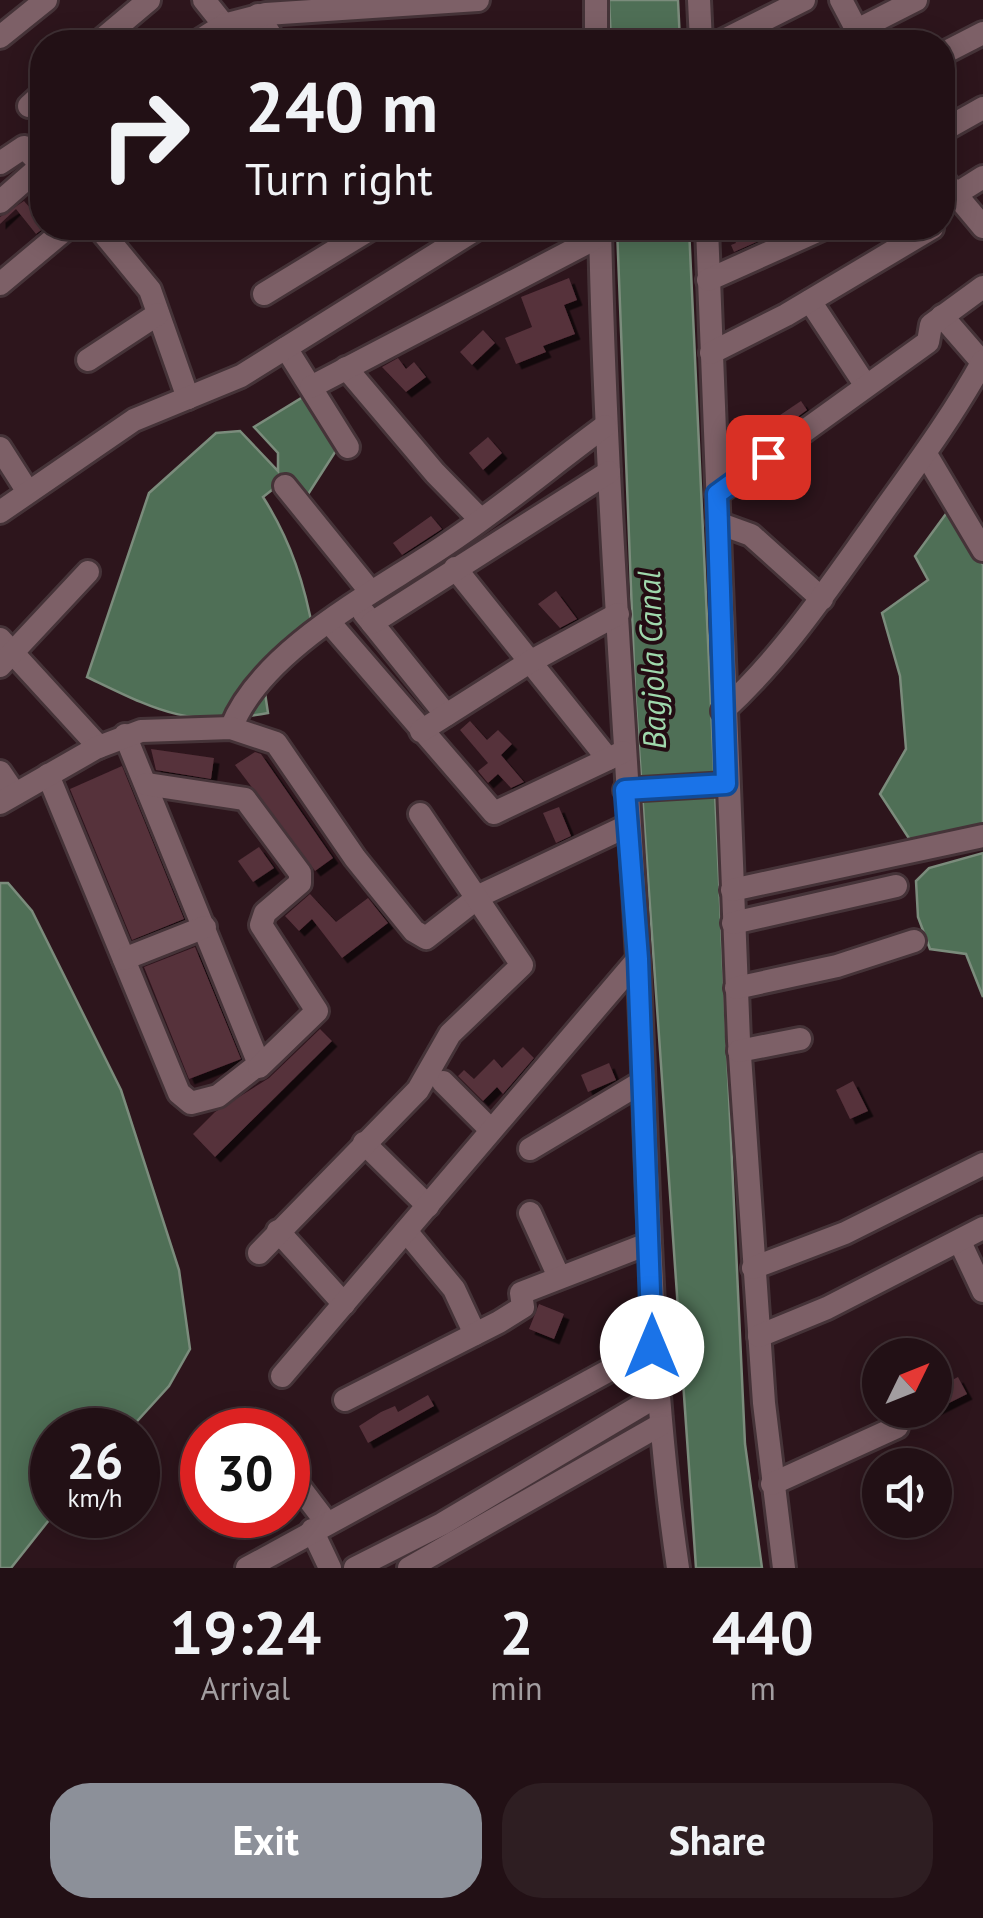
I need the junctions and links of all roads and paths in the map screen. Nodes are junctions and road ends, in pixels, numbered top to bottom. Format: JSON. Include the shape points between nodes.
{"nodes":[{"id":1,"x":46,"y":0,"type":"edge"},
{"id":2,"x":150,"y":0,"type":"edge"},
{"id":3,"x":204,"y":0,"type":"edge"},
{"id":4,"x":478,"y":0,"type":"edge"},
{"id":5,"x":596,"y":0,"type":"edge"},
{"id":6,"x":699,"y":0,"type":"edge"},
{"id":7,"x":804,"y":0,"type":"edge"},
{"id":8,"x":842,"y":0,"type":"edge"},
{"id":9,"x":916,"y":0,"type":"edge"},
{"id":10,"x":240,"y":15,"type":"edge"},
{"id":11,"x":114,"y":30,"type":"edge"},
{"id":12,"x":216,"y":30,"type":"edge"},
{"id":13,"x":596,"y":30,"type":"edge"},
{"id":14,"x":700,"y":30,"type":"edge"},
{"id":15,"x":744,"y":30,"type":"edge"},
{"id":16,"x":857,"y":30,"type":"edge"},
{"id":17,"x":869,"y":30,"type":"edge"},
{"id":18,"x":983,"y":33,"type":"edge"},
{"id":19,"x":0,"y":36,"type":"edge"},
{"id":20,"x":955,"y":47,"type":"edge"},
{"id":21,"x":983,"y":108,"type":"edge"},
{"id":22,"x":955,"y":124,"type":"edge"},
{"id":23,"x":30,"y":153,"type":"edge"},
{"id":24,"x":0,"y":163,"type":"edge"},
{"id":25,"x":30,"y":176,"type":"edge"},
{"id":26,"x":983,"y":177,"type":"edge"},
{"id":27,"x":955,"y":193,"type":"edge"},
{"id":28,"x":0,"y":202,"type":"edge"},
{"id":29,"x":983,"y":227,"type":"edge"},
{"id":30,"x":53,"y":240,"type":"edge"},
{"id":31,"x":110,"y":240,"type":"edge"},
{"id":32,"x":352,"y":240,"type":"edge"},
{"id":33,"x":459,"y":240,"type":"edge"},
{"id":34,"x":585,"y":240,"type":"edge"},
{"id":35,"x":600,"y":240,"type":"edge"},
{"id":36,"x":707,"y":240,"type":"edge"},
{"id":37,"x":797,"y":240,"type":"edge"},
{"id":38,"x":912,"y":240,"type":"edge"},
{"id":39,"x":708,"y":280,"type":"junction"},
{"id":40,"x":0,"y":284,"type":"edge"},
{"id":41,"x":983,"y":287,"type":"edge"},
{"id":42,"x":264,"y":294,"type":"dead end"},
{"id":43,"x":810,"y":301,"type":"junction"},
{"id":44,"x":158,"y":314,"type":"junction"},
{"id":45,"x":942,"y":316,"type":"junction"},
{"id":46,"x":286,"y":348,"type":"junction"},
{"id":47,"x":711,"y":353,"type":"junction"},
{"id":48,"x":88,"y":360,"type":"dead end"},
{"id":49,"x":983,"y":362,"type":"edge"},
{"id":50,"x":346,"y":368,"type":"junction"},
{"id":51,"x":866,"y":386,"type":"junction"},
{"id":52,"x":311,"y":387,"type":"junction"},
{"id":53,"x":188,"y":398,"type":"junction"},
{"id":54,"x":605,"y":426,"type":"junction"},
{"id":55,"x":348,"y":447,"type":"dead end"},
{"id":56,"x":0,"y":448,"type":"edge"},
{"id":57,"x":927,"y":456,"type":"junction"},
{"id":58,"x":609,"y":472,"type":"junction"},
{"id":59,"x":285,"y":486,"type":"dead end"},
{"id":60,"x":28,"y":492,"type":"junction"},
{"id":61,"x":717,"y":494,"type":"junction"},
{"id":62,"x":0,"y":512,"type":"edge"},
{"id":63,"x":480,"y":519,"type":"junction"},
{"id":64,"x":718,"y":523,"type":"junction"},
{"id":65,"x":983,"y":550,"type":"edge"},
{"id":66,"x":455,"y":568,"type":"junction"},
{"id":67,"x":88,"y":572,"type":"dead end"},
{"id":68,"x":362,"y":596,"type":"junction"},
{"id":69,"x":822,"y":598,"type":"junction"},
{"id":70,"x":618,"y":614,"type":"junction"},
{"id":71,"x":329,"y":622,"type":"junction"},
{"id":72,"x":372,"y":623,"type":"junction"},
{"id":73,"x":4,"y":653,"type":"edge"},
{"id":74,"x":530,"y":662,"type":"junction"},
{"id":75,"x":723,"y":711,"type":"junction"},
{"id":76,"x":446,"y":715,"type":"junction"},
{"id":77,"x":231,"y":728,"type":"junction"},
{"id":78,"x":421,"y":731,"type":"junction"},
{"id":79,"x":125,"y":735,"type":"junction"},
{"id":80,"x":98,"y":747,"type":"junction"},
{"id":81,"x":615,"y":755,"type":"junction"},
{"id":82,"x":0,"y":772,"type":"edge"},
{"id":83,"x":48,"y":775,"type":"junction"},
{"id":84,"x":146,"y":784,"type":"junction"},
{"id":85,"x":716,"y":784,"type":"junction"},
{"id":86,"x":636,"y":789,"type":"junction"},
{"id":87,"x":8,"y":799,"type":"edge"},
{"id":88,"x":420,"y":814,"type":"dead end"},
{"id":89,"x":627,"y":826,"type":"junction"},
{"id":90,"x":983,"y":836,"type":"edge"},
{"id":91,"x":448,"y":858,"type":"junction"},
{"id":92,"x":431,"y":875,"type":"dead end"},
{"id":93,"x":896,"y":886,"type":"dead end"},
{"id":94,"x":732,"y":890,"type":"junction"},
{"id":95,"x":476,"y":899,"type":"junction"},
{"id":96,"x":733,"y":923,"type":"junction"},
{"id":97,"x":204,"y":927,"type":"junction"},
{"id":98,"x":914,"y":941,"type":"dead end"},
{"id":99,"x":124,"y":959,"type":"junction"},
{"id":100,"x":638,"y":959,"type":"junction"},
{"id":101,"x":736,"y":988,"type":"junction"},
{"id":102,"x":800,"y":1038,"type":"dead end"},
{"id":103,"x":739,"y":1051,"type":"junction"},
{"id":104,"x":259,"y":1067,"type":"junction"},
{"id":105,"x":443,"y":1082,"type":"dead end"},
{"id":106,"x":642,"y":1082,"type":"junction"},
{"id":107,"x":492,"y":1130,"type":"junction"},
{"id":108,"x":364,"y":1143,"type":"junction"},
{"id":109,"x":530,"y":1149,"type":"dead end"},
{"id":110,"x":983,"y":1164,"type":"edge"},
{"id":111,"x":428,"y":1206,"type":"junction"},
{"id":112,"x":530,"y":1213,"type":"dead end"},
{"id":113,"x":983,"y":1228,"type":"edge"},
{"id":114,"x":278,"y":1231,"type":"junction"},
{"id":115,"x":406,"y":1231,"type":"junction"},
{"id":116,"x":960,"y":1242,"type":"junction"},
{"id":117,"x":650,"y":1243,"type":"junction"},
{"id":118,"x":258,"y":1253,"type":"dead end"},
{"id":119,"x":754,"y":1268,"type":"junction"},
{"id":120,"x":559,"y":1278,"type":"junction"},
{"id":121,"x":983,"y":1291,"type":"edge"},
{"id":122,"x":344,"y":1304,"type":"junction"},
{"id":123,"x":475,"y":1334,"type":"junction"},
{"id":124,"x":759,"y":1336,"type":"junction"},
{"id":125,"x":652,"y":1347,"type":"junction"},
{"id":126,"x":282,"y":1376,"type":"dead end"},
{"id":127,"x":657,"y":1396,"type":"junction"},
{"id":128,"x":345,"y":1400,"type":"dead end"},
{"id":129,"x":660,"y":1425,"type":"junction"},
{"id":130,"x":895,"y":1428,"type":"edge"},
{"id":131,"x":772,"y":1484,"type":"junction"},
{"id":132,"x":310,"y":1510,"type":"edge"},
{"id":133,"x":319,"y":1526,"type":"junction"},
{"id":134,"x":247,"y":1568,"type":"edge"},
{"id":135,"x":330,"y":1568,"type":"edge"},
{"id":136,"x":355,"y":1568,"type":"edge"},
{"id":137,"x":408,"y":1568,"type":"edge"},
{"id":138,"x":678,"y":1568,"type":"edge"},
{"id":139,"x":784,"y":1568,"type":"edge"}],
"edges":[{"from":1,"to":19,"type":"street"},
{"from":2,"to":11,"type":"street"},
{"from":3,"to":10,"type":"street"},
{"from":4,"to":10,"type":"street"},
{"from":5,"to":13,"type":"street"},
{"from":6,"to":14,"type":"street"},
{"from":7,"to":15,"type":"street"},
{"from":8,"to":16,"type":"street"},
{"from":9,"to":17,"type":"street"},
{"from":10,"to":12,"type":"street"},
{"from":18,"to":20,"type":"street"},
{"from":21,"to":22,"type":"street"},
{"from":23,"to":24,"type":"street","via":[[24,147]]},
{"from":25,"to":28,"type":"street"},
{"from":26,"to":27,"type":"street"},
{"from":27,"to":29,"type":"street"},
{"from":30,"to":40,"type":"street"},
{"from":31,"to":44,"type":"street","via":[[140,273]]},
{"from":32,"to":42,"type":"street"},
{"from":33,"to":46,"type":"street"},
{"from":34,"to":50,"type":"street"},
{"from":35,"to":54,"type":"street"},
{"from":36,"to":39,"type":"street"},
{"from":37,"to":39,"type":"street"},
{"from":38,"to":43,"type":"street"},
{"from":39,"to":47,"type":"street"},
{"from":41,"to":45,"type":"street"},
{"from":43,"to":47,"type":"street"},
{"from":43,"to":51,"type":"street"},
{"from":44,"to":48,"type":"street"},
{"from":44,"to":53,"type":"street"},
{"from":45,"to":49,"type":"street"},
{"from":45,"to":51,"type":"street","via":[[931,325],[928,342]]},
{"from":46,"to":52,"type":"street"},
{"from":46,"to":53,"type":"street"},
{"from":47,"to":61,"type":"street"},
{"from":49,"to":57,"type":"street"},
{"from":50,"to":52,"type":"street"},
{"from":50,"to":63,"type":"street"},
{"from":51,"to":61,"type":"street"},
{"from":52,"to":55,"type":"street"},
{"from":53,"to":60,"type":"street","via":[[134,420]]},
{"from":54,"to":58,"type":"street"},
{"from":54,"to":63,"type":"street"},
{"from":56,"to":60,"type":"street"},
{"from":57,"to":65,"type":"street"},
{"from":57,"to":69,"type":"street"},
{"from":58,"to":66,"type":"street"},
{"from":58,"to":70,"type":"street"},
{"from":59,"to":68,"type":"street"},
{"from":60,"to":62,"type":"street"},
{"from":61,"to":64,"type":"street"},
{"from":63,"to":68,"type":"street"},
{"from":64,"to":69,"type":"street","via":[[751,534]]},
{"from":64,"to":75,"type":"street"},
{"from":66,"to":72,"type":"street"},
{"from":66,"to":74,"type":"street"},
{"from":67,"to":73,"type":"street"},
{"from":68,"to":71,"type":"street"},
{"from":68,"to":72,"type":"street"},
{"from":69,"to":75,"type":"street"},
{"from":70,"to":74,"type":"street"},
{"from":70,"to":81,"type":"street"},
{"from":71,"to":77,"type":"street","via":[[248,692]]},
{"from":71,"to":78,"type":"street"},
{"from":72,"to":76,"type":"street"},
{"from":73,"to":80,"type":"street"},
{"from":74,"to":76,"type":"street"},
{"from":74,"to":81,"type":"street"},
{"from":75,"to":85,"type":"street"},
{"from":76,"to":78,"type":"street"},
{"from":77,"to":79,"type":"street"},
{"from":77,"to":95,"type":"street","via":[[276,743],[355,858],[420,937],[434,935]]},
{"from":78,"to":81,"type":"street","via":[[498,813]]},
{"from":79,"to":80,"type":"street"},
{"from":79,"to":84,"type":"street"},
{"from":80,"to":83,"type":"street"},
{"from":81,"to":86,"type":"street"},
{"from":82,"to":87,"type":"street"},
{"from":83,"to":87,"type":"street"},
{"from":83,"to":99,"type":"street"},
{"from":84,"to":97,"type":"street"},
{"from":84,"to":104,"type":"street","via":[[245,800],[300,872],[300,882],[261,925],[317,1011]]},
{"from":85,"to":86,"type":"street"},
{"from":85,"to":94,"type":"street"},
{"from":86,"to":89,"type":"street"},
{"from":88,"to":91,"type":"street"},
{"from":89,"to":95,"type":"street"},
{"from":89,"to":100,"type":"street"},
{"from":90,"to":94,"type":"street"},
{"from":91,"to":92,"type":"street"},
{"from":91,"to":95,"type":"street"},
{"from":93,"to":96,"type":"street"},
{"from":94,"to":96,"type":"street"},
{"from":95,"to":108,"type":"street","via":[[522,965],[450,1034],[418,1090]]},
{"from":96,"to":101,"type":"street"},
{"from":97,"to":99,"type":"street"},
{"from":97,"to":104,"type":"street"},
{"from":98,"to":101,"type":"street"},
{"from":99,"to":104,"type":"street","via":[[182,1098],[191,1103],[214,1097]]},
{"from":100,"to":106,"type":"street"},
{"from":100,"to":107,"type":"street"},
{"from":101,"to":103,"type":"street"},
{"from":102,"to":103,"type":"street"},
{"from":103,"to":119,"type":"street"},
{"from":105,"to":107,"type":"street"},
{"from":106,"to":109,"type":"street"},
{"from":106,"to":117,"type":"street"},
{"from":107,"to":111,"type":"street"},
{"from":108,"to":111,"type":"street"},
{"from":108,"to":114,"type":"street"},
{"from":110,"to":119,"type":"street","via":[[846,1233]]},
{"from":111,"to":115,"type":"street"},
{"from":112,"to":120,"type":"street"},
{"from":113,"to":116,"type":"street"},
{"from":114,"to":118,"type":"street"},
{"from":114,"to":122,"type":"street"},
{"from":115,"to":122,"type":"street"},
{"from":115,"to":123,"type":"street","via":[[454,1290]]},
{"from":116,"to":121,"type":"street"},
{"from":116,"to":124,"type":"street"},
{"from":117,"to":120,"type":"street"},
{"from":117,"to":125,"type":"street"},
{"from":119,"to":124,"type":"street"},
{"from":120,"to":123,"type":"street","via":[[519,1294],[521,1309]]},
{"from":122,"to":126,"type":"street"},
{"from":123,"to":128,"type":"street"},
{"from":124,"to":131,"type":"street"},
{"from":125,"to":127,"type":"street"},
{"from":125,"to":133,"type":"street"},
{"from":127,"to":129,"type":"street"},
{"from":127,"to":136,"type":"street"},
{"from":129,"to":137,"type":"street"},
{"from":129,"to":138,"type":"street"},
{"from":130,"to":131,"type":"street"},
{"from":131,"to":139,"type":"street"},
{"from":132,"to":133,"type":"street"},
{"from":133,"to":134,"type":"street"},
{"from":133,"to":135,"type":"street"}]}
